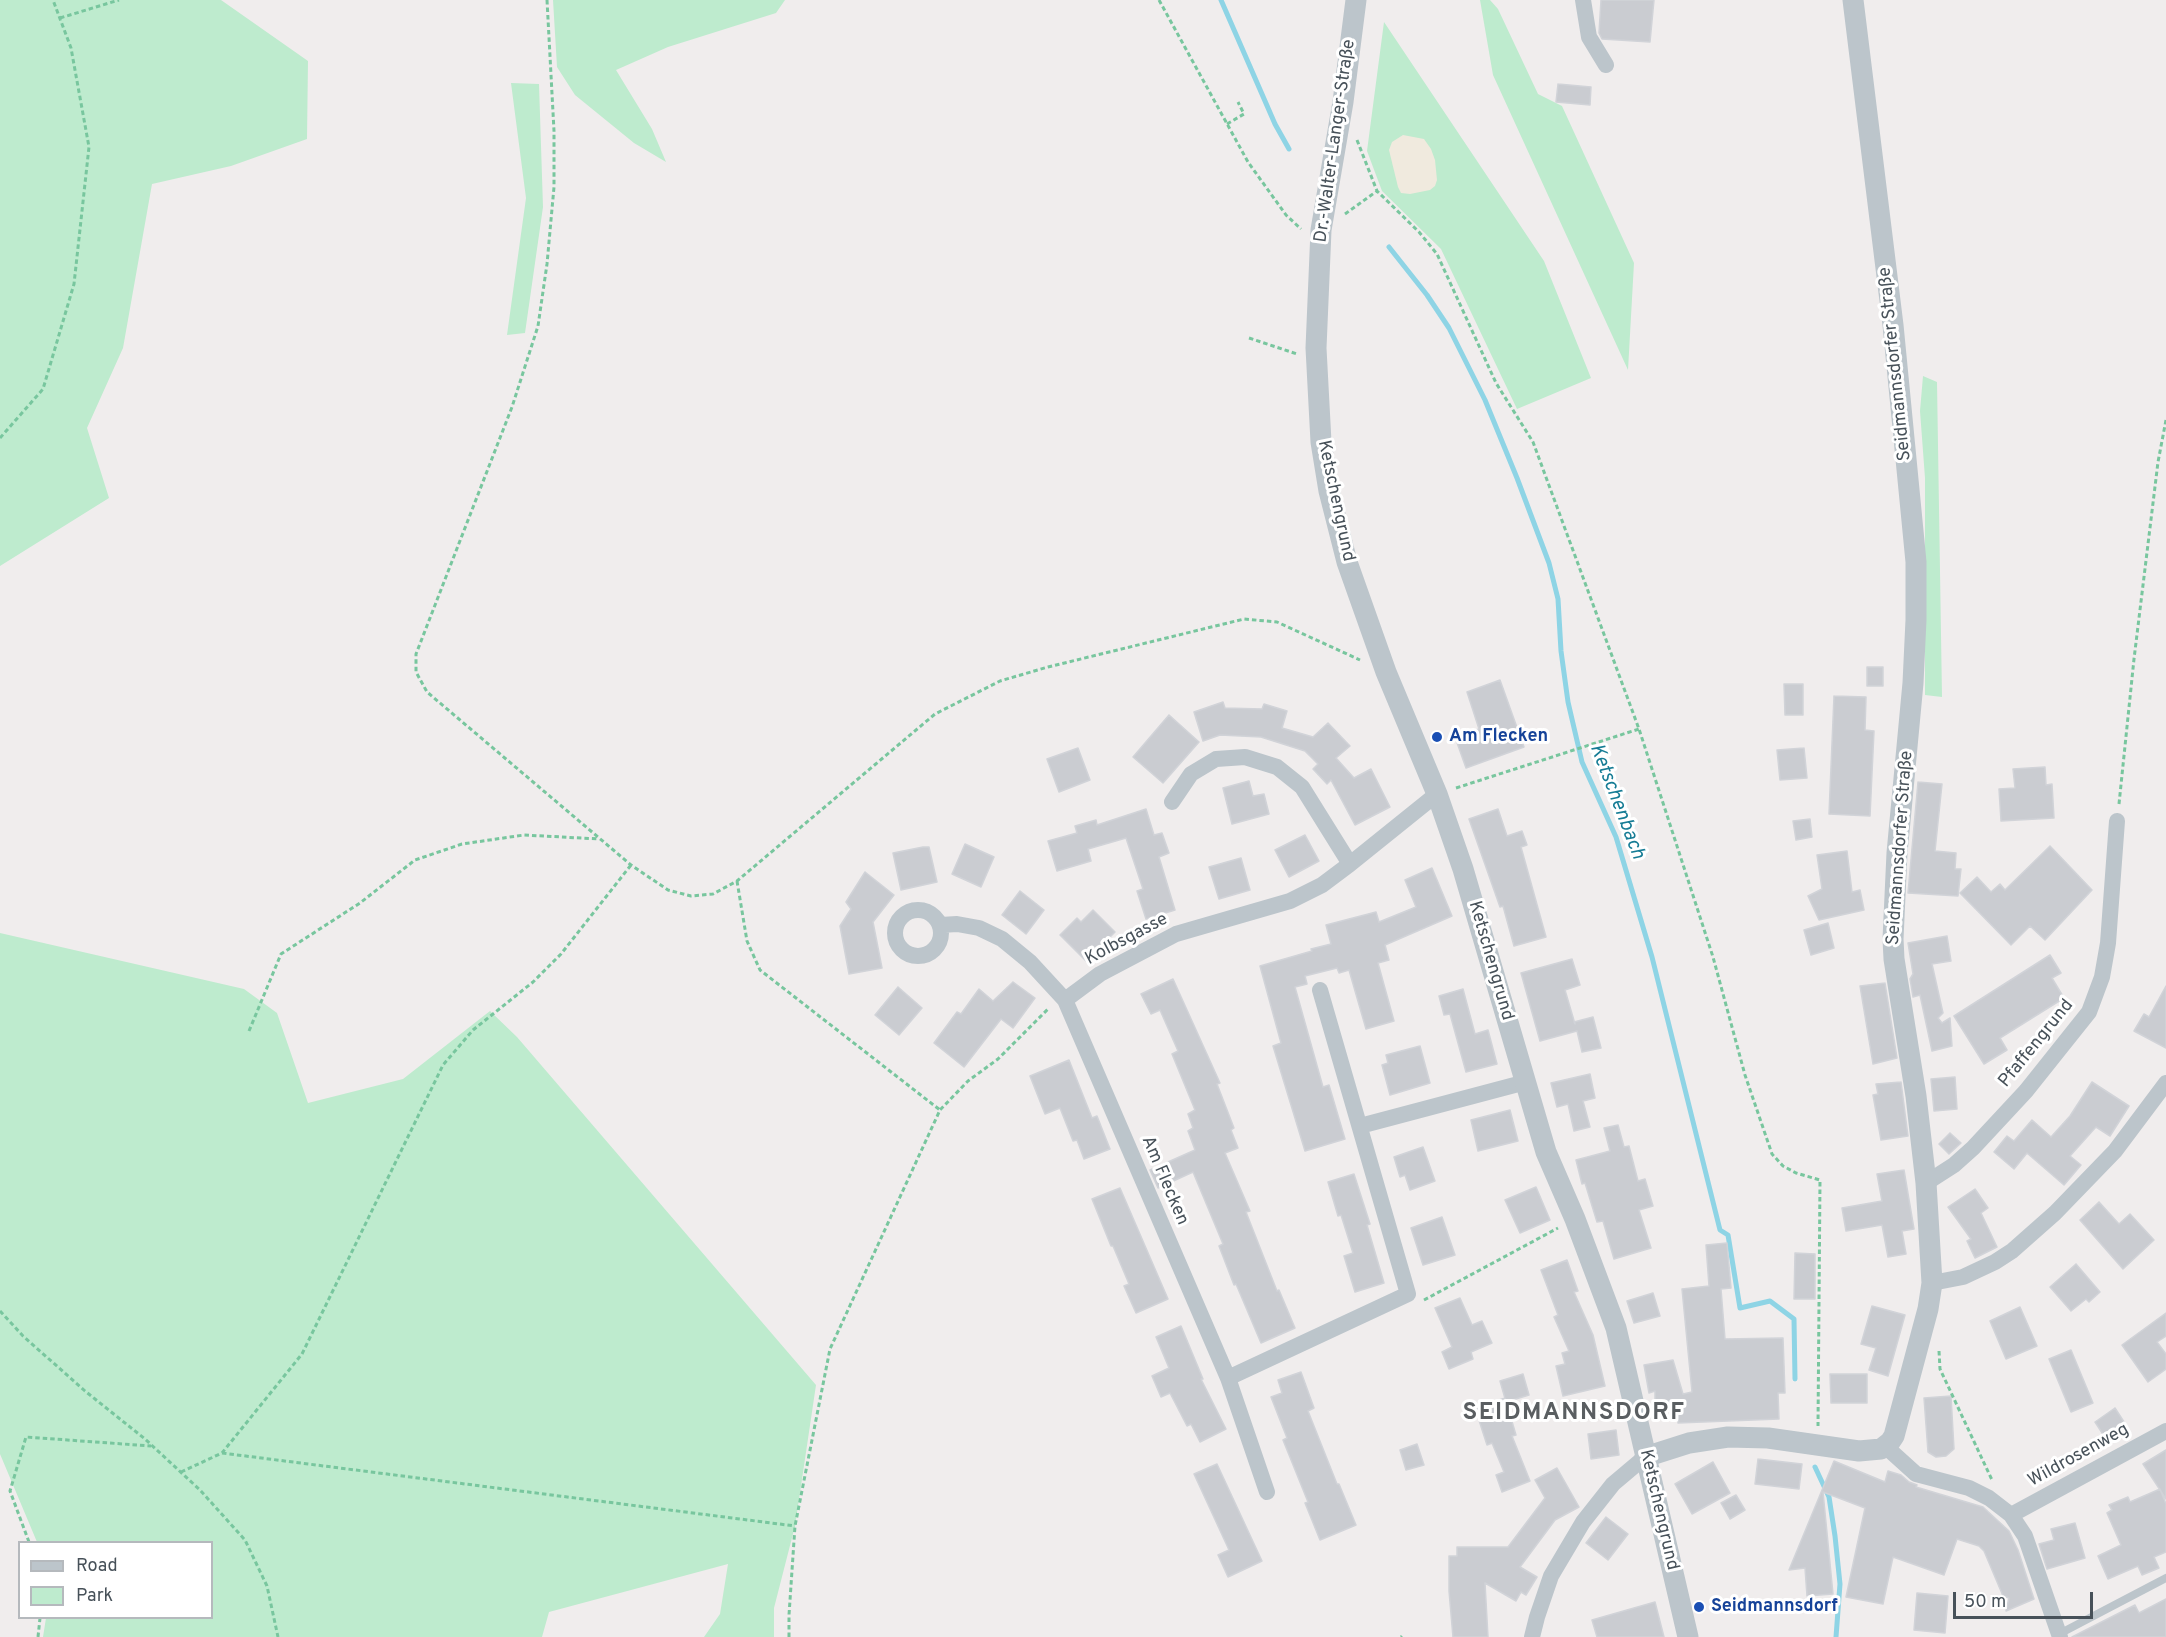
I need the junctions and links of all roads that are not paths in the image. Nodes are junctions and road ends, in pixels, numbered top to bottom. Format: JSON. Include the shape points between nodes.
{"nodes":[{"id":1,"x":1356,"y":0,"type":"edge"},
{"id":2,"x":1583,"y":0,"type":"edge"},
{"id":3,"x":1852,"y":0,"type":"edge"},
{"id":4,"x":1606,"y":65,"type":"dead end"},
{"id":5,"x":1319,"y":283,"type":"joint"},
{"id":6,"x":1437,"y":794,"type":"junction"},
{"id":7,"x":1172,"y":802,"type":"dead end"},
{"id":8,"x":2117,"y":821,"type":"road end"},
{"id":9,"x":1350,"y":864,"type":"junction"},
{"id":10,"x":940,"y":925,"type":"dead end"},
{"id":11,"x":1320,"y":990,"type":"dead end"},
{"id":12,"x":1065,"y":1000,"type":"junction"},
{"id":13,"x":1526,"y":1082,"type":"junction"},
{"id":14,"x":2166,"y":1083,"type":"edge"},
{"id":15,"x":1360,"y":1126,"type":"junction"},
{"id":16,"x":1926,"y":1183,"type":"junction"},
{"id":17,"x":1932,"y":1283,"type":"junction"},
{"id":18,"x":1227,"y":1378,"type":"junction"},
{"id":19,"x":2166,"y":1431,"type":"edge"},
{"id":20,"x":1885,"y":1446,"type":"junction"},
{"id":21,"x":1645,"y":1457,"type":"junction"},
{"id":22,"x":1267,"y":1492,"type":"dead end"},
{"id":23,"x":2011,"y":1515,"type":"junction"},
{"id":24,"x":2166,"y":1578,"type":"edge"},
{"id":25,"x":2060,"y":1635,"type":"edge"},
{"id":26,"x":1532,"y":1637,"type":"edge"},
{"id":27,"x":1688,"y":1637,"type":"edge"}],
"edges":[{"from":1,"to":5,"type":"street","name":"Dr.-Walter-Langer-Straße","via":[[1321,230]]},
{"from":2,"to":4,"type":"street","via":[[1589,37]]},
{"from":3,"to":16,"type":"street","name":"Seidmannsdorfer Straße","via":[[1893,325],[1916,562],[1917,620],[1893,939]]},
{"from":5,"to":6,"type":"street","name":"Ketschengrund","via":[[1321,442],[1329,491],[1347,562],[1386,672]]},
{"from":6,"to":9,"type":"street","name":"Kolbsgasse"},
{"from":6,"to":13,"type":"street","name":"Ketschengrund"},
{"from":7,"to":9,"type":"street","via":[[1191,774],[1216,759],[1245,757],[1277,767],[1302,787]]},
{"from":8,"to":16,"type":"street","name":"Pfaffengrund","via":[[2108,943],[2090,1012],[2026,1091],[1973,1148]]},
{"from":9,"to":12,"type":"street","name":"Kolbsgasse","via":[[1323,885],[1290,901],[1176,934],[1100,974]]},
{"from":10,"to":12,"type":"street","via":[[979,928],[1002,939]]},
{"from":11,"to":15,"type":"street"},
{"from":12,"to":18,"type":"street","name":"Am Flecken"},
{"from":13,"to":15,"type":"street"},
{"from":13,"to":21,"type":"street","name":"Ketschengrund","via":[[1546,1152],[1616,1328]]},
{"from":14,"to":17,"type":"street","via":[[2115,1151],[2012,1251],[1963,1277]]},
{"from":15,"to":18,"type":"street","via":[[1408,1294]]},
{"from":16,"to":17,"type":"street","name":"Seidmannsdorfer Straße"},
{"from":17,"to":20,"type":"street","name":"Seidmannsdorfer Straße","via":[[1898,1425]]},
{"from":18,"to":22,"type":"street","name":"Am Flecken"},
{"from":19,"to":23,"type":"street","name":"Wildrosenweg"},
{"from":20,"to":21,"type":"street","via":[[1859,1451],[1768,1438],[1728,1437],[1689,1443]]},
{"from":20,"to":23,"type":"street","via":[[1916,1474],[1969,1488]]},
{"from":21,"to":26,"type":"street","via":[[1613,1484],[1583,1521],[1551,1576]]},
{"from":21,"to":27,"type":"street","name":"Ketschengrund"},
{"from":23,"to":25,"type":"street","via":[[2025,1536]]},
{"from":24,"to":25,"type":"lane"}]}
